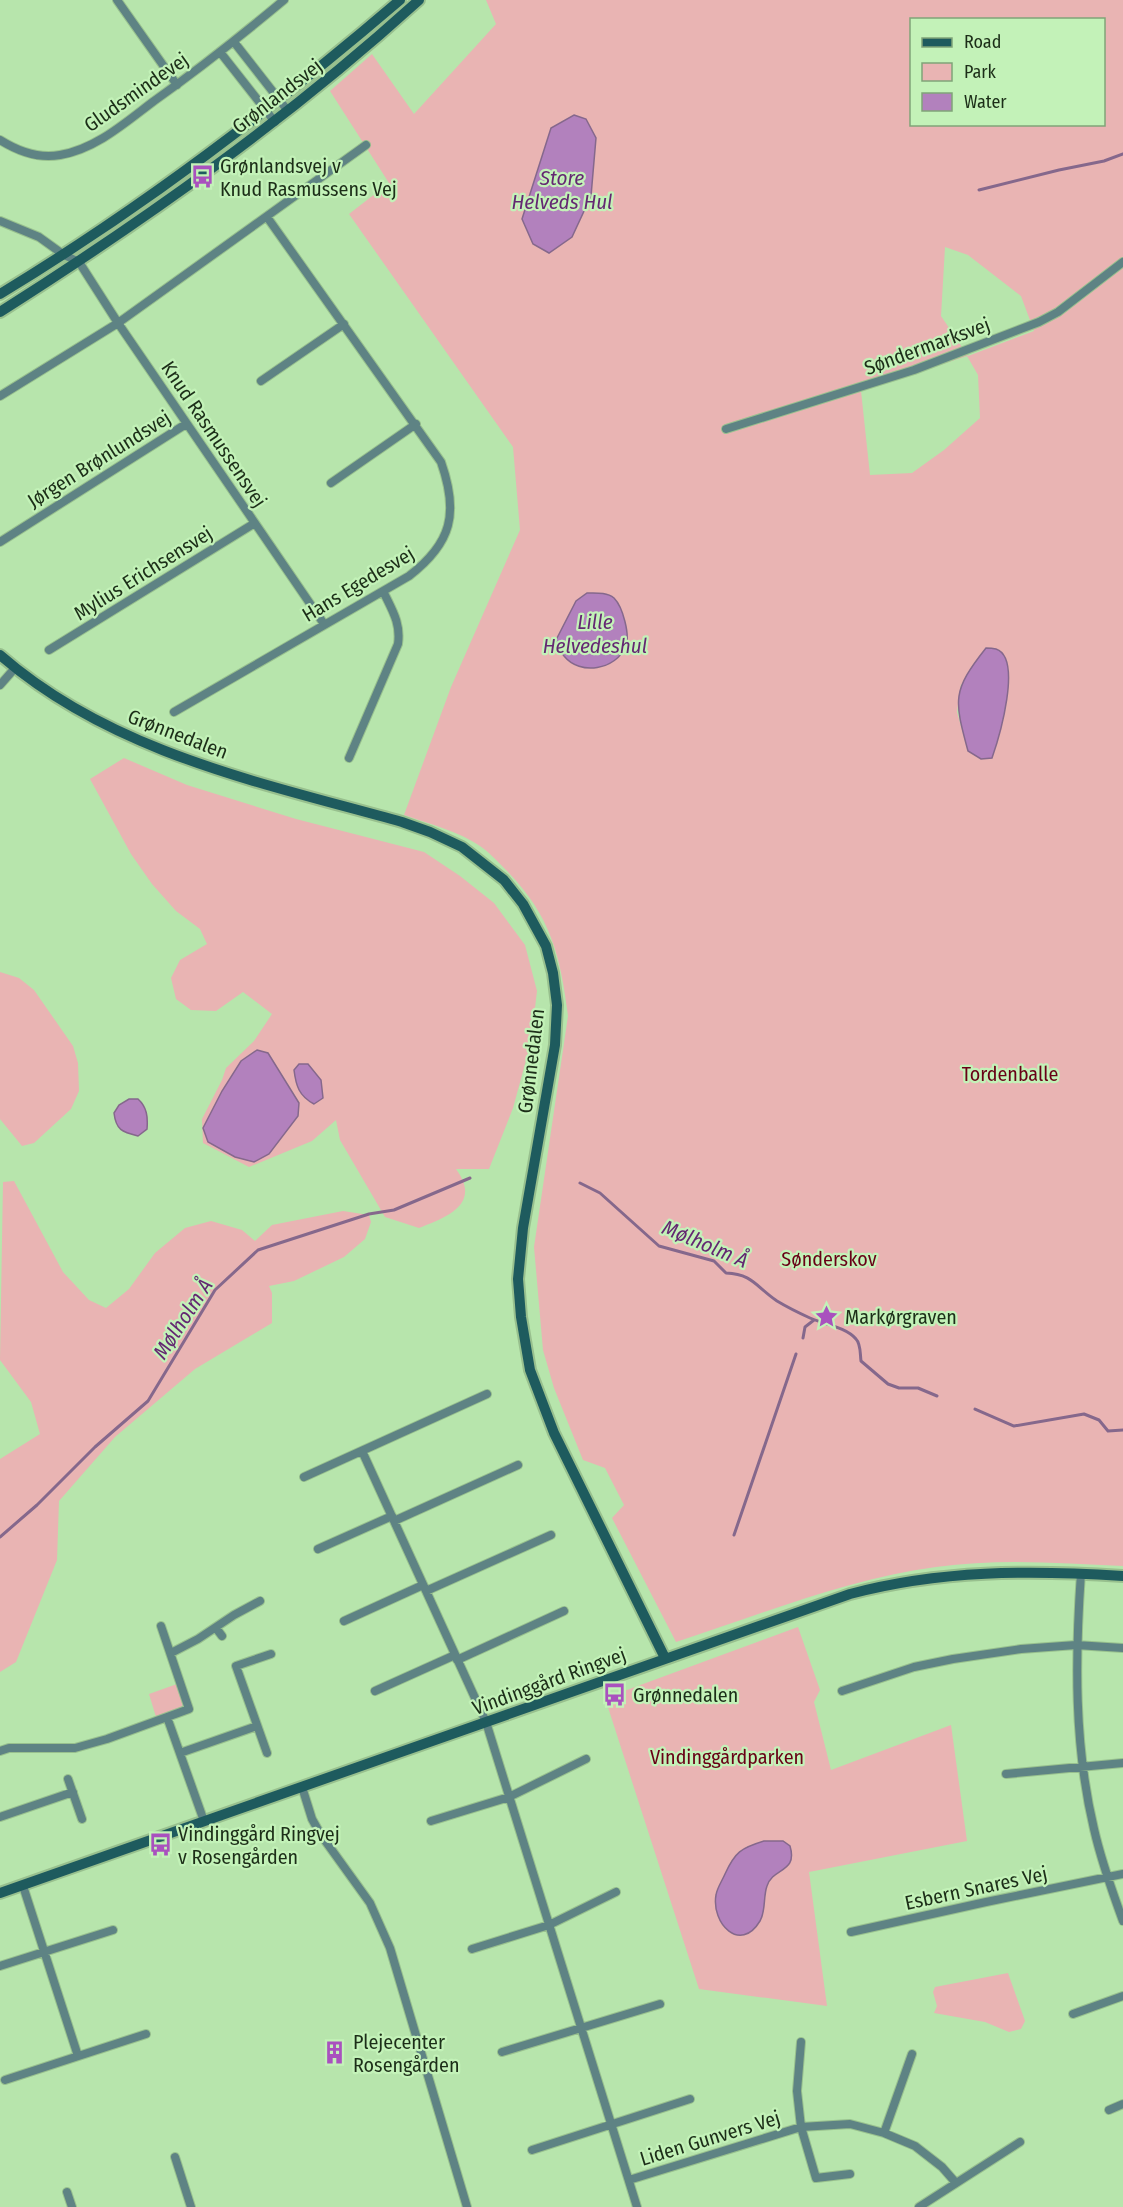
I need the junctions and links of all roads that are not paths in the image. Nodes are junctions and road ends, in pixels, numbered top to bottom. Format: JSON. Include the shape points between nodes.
{"nodes":[{"id":1,"x":117,"y":0,"type":"edge"},
{"id":2,"x":284,"y":0,"type":"edge"},
{"id":3,"x":400,"y":0,"type":"edge"},
{"id":4,"x":419,"y":0,"type":"edge"},
{"id":5,"x":274,"y":3,"type":"edge"},
{"id":6,"x":234,"y":42,"type":"junction"},
{"id":7,"x":220,"y":52,"type":"junction"},
{"id":8,"x":177,"y":85,"type":"junction"},
{"id":9,"x":278,"y":100,"type":"junction"},
{"id":10,"x":265,"y":110,"type":"junction"},
{"id":11,"x":288,"y":111,"type":"junction"},
{"id":12,"x":275,"y":122,"type":"junction"},
{"id":13,"x":0,"y":140,"type":"edge"},
{"id":14,"x":366,"y":145,"type":"dead end"},
{"id":15,"x":267,"y":217,"type":"junction"},
{"id":16,"x":0,"y":221,"type":"edge"},
{"id":17,"x":64,"y":255,"type":"junction"},
{"id":18,"x":79,"y":262,"type":"junction"},
{"id":19,"x":1123,"y":262,"type":"edge"},
{"id":20,"x":0,"y":294,"type":"edge"},
{"id":21,"x":0,"y":312,"type":"edge"},
{"id":22,"x":118,"y":323,"type":"junction"},
{"id":23,"x":344,"y":324,"type":"junction"},
{"id":24,"x":261,"y":381,"type":"dead end"},
{"id":25,"x":0,"y":396,"type":"edge"},
{"id":26,"x":186,"y":424,"type":"junction"},
{"id":27,"x":416,"y":424,"type":"junction"},
{"id":28,"x":726,"y":429,"type":"dead end"},
{"id":29,"x":331,"y":483,"type":"dead end"},
{"id":30,"x":255,"y":523,"type":"junction"},
{"id":31,"x":0,"y":542,"type":"edge"},
{"id":32,"x":382,"y":591,"type":"junction"},
{"id":33,"x":324,"y":624,"type":"junction"},
{"id":34,"x":48,"y":650,"type":"dead end"},
{"id":35,"x":0,"y":655,"type":"edge"},
{"id":36,"x":15,"y":668,"type":"junction"},
{"id":37,"x":0,"y":685,"type":"edge"},
{"id":38,"x":174,"y":712,"type":"dead end"},
{"id":39,"x":349,"y":758,"type":"dead end"},
{"id":40,"x":487,"y":1394,"type":"dead end"},
{"id":41,"x":362,"y":1451,"type":"junction"},
{"id":42,"x":518,"y":1465,"type":"dead end"},
{"id":43,"x":304,"y":1477,"type":"dead end"},
{"id":44,"x":393,"y":1518,"type":"junction"},
{"id":45,"x":550,"y":1535,"type":"dead end"},
{"id":46,"x":318,"y":1549,"type":"dead end"},
{"id":47,"x":1081,"y":1573,"type":"junction"},
{"id":48,"x":1123,"y":1576,"type":"edge"},
{"id":49,"x":424,"y":1588,"type":"junction"},
{"id":50,"x":260,"y":1601,"type":"dead end"},
{"id":51,"x":564,"y":1611,"type":"dead end"},
{"id":52,"x":344,"y":1621,"type":"dead end"},
{"id":53,"x":161,"y":1626,"type":"dead end"},
{"id":54,"x":216,"y":1628,"type":"junction"},
{"id":55,"x":222,"y":1636,"type":"dead end"},
{"id":56,"x":1076,"y":1645,"type":"junction"},
{"id":57,"x":1123,"y":1648,"type":"edge"},
{"id":58,"x":171,"y":1653,"type":"junction"},
{"id":59,"x":271,"y":1654,"type":"dead end"},
{"id":60,"x":456,"y":1658,"type":"junction"},
{"id":61,"x":665,"y":1658,"type":"junction"},
{"id":62,"x":842,"y":1690,"type":"dead end"},
{"id":63,"x":375,"y":1691,"type":"dead end"},
{"id":64,"x":167,"y":1718,"type":"junction"},
{"id":65,"x":486,"y":1722,"type":"junction"},
{"id":66,"x":257,"y":1726,"type":"junction"},
{"id":67,"x":0,"y":1751,"type":"edge"},
{"id":68,"x":180,"y":1753,"type":"junction"},
{"id":69,"x":267,"y":1753,"type":"dead end"},
{"id":70,"x":586,"y":1760,"type":"dead end"},
{"id":71,"x":1123,"y":1762,"type":"edge"},
{"id":72,"x":1082,"y":1767,"type":"junction"},
{"id":73,"x":1006,"y":1774,"type":"dead end"},
{"id":74,"x":68,"y":1779,"type":"dead end"},
{"id":75,"x":302,"y":1787,"type":"junction"},
{"id":76,"x":73,"y":1792,"type":"junction"},
{"id":77,"x":509,"y":1797,"type":"junction"},
{"id":78,"x":0,"y":1817,"type":"edge"},
{"id":79,"x":82,"y":1819,"type":"dead end"},
{"id":80,"x":204,"y":1821,"type":"junction"},
{"id":81,"x":431,"y":1821,"type":"dead end"},
{"id":82,"x":1123,"y":1874,"type":"edge"},
{"id":83,"x":1108,"y":1877,"type":"junction"},
{"id":84,"x":23,"y":1886,"type":"junction"},
{"id":85,"x":616,"y":1892,"type":"dead end"},
{"id":86,"x":0,"y":1893,"type":"edge"},
{"id":87,"x":1123,"y":1921,"type":"edge"},
{"id":88,"x":549,"y":1925,"type":"junction"},
{"id":89,"x":113,"y":1930,"type":"dead end"},
{"id":90,"x":851,"y":1932,"type":"dead end"},
{"id":91,"x":472,"y":1949,"type":"dead end"},
{"id":92,"x":44,"y":1952,"type":"junction"},
{"id":93,"x":0,"y":1966,"type":"edge"},
{"id":94,"x":1123,"y":1996,"type":"edge"},
{"id":95,"x":660,"y":2004,"type":"dead end"},
{"id":96,"x":1073,"y":2014,"type":"dead end"},
{"id":97,"x":581,"y":2027,"type":"junction"},
{"id":98,"x":146,"y":2034,"type":"dead end"},
{"id":99,"x":801,"y":2042,"type":"dead end"},
{"id":100,"x":502,"y":2052,"type":"dead end"},
{"id":101,"x":912,"y":2054,"type":"dead end"},
{"id":102,"x":78,"y":2056,"type":"junction"},
{"id":103,"x":5,"y":2080,"type":"dead end"},
{"id":104,"x":690,"y":2099,"type":"dead end"},
{"id":105,"x":1123,"y":2104,"type":"edge"},
{"id":106,"x":1109,"y":2110,"type":"dead end"},
{"id":107,"x":611,"y":2124,"type":"junction"},
{"id":108,"x":801,"y":2127,"type":"junction"},
{"id":109,"x":884,"y":2133,"type":"junction"},
{"id":110,"x":1020,"y":2142,"type":"dead end"},
{"id":111,"x":532,"y":2150,"type":"dead end"},
{"id":112,"x":175,"y":2157,"type":"dead end"},
{"id":113,"x":850,"y":2174,"type":"dead end"},
{"id":114,"x":628,"y":2180,"type":"junction"},
{"id":115,"x":956,"y":2183,"type":"junction"},
{"id":116,"x":67,"y":2192,"type":"dead end"},
{"id":117,"x":72,"y":2207,"type":"edge"},
{"id":118,"x":191,"y":2207,"type":"edge"},
{"id":119,"x":467,"y":2207,"type":"edge"},
{"id":120,"x":637,"y":2207,"type":"edge"},
{"id":121,"x":920,"y":2207,"type":"edge"}],
"edges":[{"from":1,"to":8,"type":"street"},
{"from":2,"to":5,"type":"street","name":"Gludsmindevej"},
{"from":3,"to":9,"type":"street","name":"Grønlandsvej"},
{"from":4,"to":11,"type":"street","name":"Grønlandsvej"},
{"from":5,"to":6,"type":"street","name":"Gludsmindevej"},
{"from":6,"to":7,"type":"street","name":"Gludsmindevej"},
{"from":6,"to":9,"type":"street"},
{"from":7,"to":8,"type":"street","name":"Gludsmindevej"},
{"from":7,"to":10,"type":"street"},
{"from":8,"to":13,"type":"street","name":"Gludsmindevej","via":[[110,134],[77,151],[39,156],[18,151]]},
{"from":9,"to":10,"type":"street","name":"Grønlandsvej"},
{"from":9,"to":11,"type":"street"},
{"from":10,"to":12,"type":"street"},
{"from":10,"to":17,"type":"street","name":"Grønlandsvej"},
{"from":11,"to":12,"type":"street","name":"Grønlandsvej"},
{"from":12,"to":18,"type":"street","name":"Grønlandsvej"},
{"from":14,"to":15,"type":"street"},
{"from":15,"to":22,"type":"street"},
{"from":15,"to":23,"type":"street","name":"Hans Egedesvej"},
{"from":16,"to":17,"type":"street","via":[[49,242]]},
{"from":17,"to":18,"type":"street"},
{"from":17,"to":20,"type":"street","name":"Grønlandsvej"},
{"from":18,"to":21,"type":"street","name":"Grønlandsvej"},
{"from":18,"to":22,"type":"street","name":"Knud Rasmussensvej"},
{"from":19,"to":28,"type":"street","name":"Søndermarksvej","via":[[1039,322],[914,370]]},
{"from":22,"to":25,"type":"street"},
{"from":22,"to":26,"type":"street","name":"Knud Rasmussensvej"},
{"from":23,"to":24,"type":"street"},
{"from":23,"to":27,"type":"street","name":"Hans Egedesvej"},
{"from":26,"to":30,"type":"street","name":"Knud Rasmussensvej"},
{"from":26,"to":31,"type":"street","name":"Jørgen Brønlundsvej"},
{"from":27,"to":29,"type":"street"},
{"from":27,"to":32,"type":"street","name":"Hans Egedesvej","via":[[441,462],[449,484],[448,526],[428,561]]},
{"from":30,"to":33,"type":"street","name":"Knud Rasmussensvej"},
{"from":30,"to":34,"type":"street","name":"Mylius Erichsensvej"},
{"from":32,"to":33,"type":"street","name":"Hans Egedesvej"},
{"from":32,"to":39,"type":"street","via":[[397,618],[398,644]]},
{"from":33,"to":38,"type":"street","name":"Hans Egedesvej"},
{"from":35,"to":36,"type":"street","name":"Grønnedalen"},
{"from":36,"to":37,"type":"street"},
{"from":36,"to":61,"type":"street","name":"Grønnedalen","via":[[83,714],[162,751],[430,832],[462,847],[485,864],[524,904],[546,946],[557,1005],[555,1045],[523,1228],[518,1279],[520,1317],[530,1370],[554,1432]]},
{"from":40,"to":41,"type":"street"},
{"from":41,"to":43,"type":"street"},
{"from":41,"to":44,"type":"street"},
{"from":42,"to":44,"type":"street"},
{"from":44,"to":46,"type":"street"},
{"from":44,"to":49,"type":"street"},
{"from":45,"to":49,"type":"street"},
{"from":47,"to":48,"type":"street","name":"Vindinggård Ringvej"},
{"from":47,"to":56,"type":"street"},
{"from":47,"to":61,"type":"street","name":"Vindinggård Ringvej","via":[[956,1575],[876,1587]]},
{"from":49,"to":52,"type":"street"},
{"from":49,"to":60,"type":"street"},
{"from":50,"to":54,"type":"street"},
{"from":51,"to":60,"type":"street"},
{"from":53,"to":58,"type":"street"},
{"from":54,"to":55,"type":"street"},
{"from":54,"to":58,"type":"street"},
{"from":56,"to":57,"type":"street"},
{"from":56,"to":62,"type":"street","via":[[953,1659]]},
{"from":56,"to":72,"type":"street"},
{"from":58,"to":64,"type":"street","via":[[189,1708]]},
{"from":59,"to":66,"type":"street","via":[[236,1666]]},
{"from":60,"to":63,"type":"street"},
{"from":60,"to":65,"type":"street"},
{"from":61,"to":65,"type":"street","name":"Vindinggård Ringvej"},
{"from":64,"to":67,"type":"street","via":[[75,1748]]},
{"from":64,"to":68,"type":"street"},
{"from":65,"to":75,"type":"street","name":"Vindinggård Ringvej"},
{"from":65,"to":77,"type":"street"},
{"from":66,"to":68,"type":"street"},
{"from":66,"to":69,"type":"street"},
{"from":68,"to":80,"type":"street"},
{"from":70,"to":77,"type":"street"},
{"from":71,"to":72,"type":"street"},
{"from":72,"to":73,"type":"street"},
{"from":72,"to":83,"type":"street"},
{"from":74,"to":76,"type":"street"},
{"from":75,"to":80,"type":"street","name":"Vindinggård Ringvej"},
{"from":75,"to":119,"type":"street","via":[[321,1835],[358,1884],[381,1926]]},
{"from":76,"to":78,"type":"street"},
{"from":76,"to":79,"type":"street"},
{"from":77,"to":81,"type":"street"},
{"from":77,"to":88,"type":"street"},
{"from":80,"to":84,"type":"street","name":"Vindinggård Ringvej"},
{"from":82,"to":83,"type":"street","name":"Esbern Snares Vej"},
{"from":83,"to":87,"type":"street"},
{"from":83,"to":90,"type":"street","name":"Esbern Snares Vej"},
{"from":84,"to":86,"type":"street","name":"Vindinggård Ringvej"},
{"from":84,"to":92,"type":"street"},
{"from":85,"to":88,"type":"street"},
{"from":88,"to":91,"type":"street"},
{"from":88,"to":97,"type":"street"},
{"from":89,"to":92,"type":"street"},
{"from":92,"to":93,"type":"street"},
{"from":92,"to":102,"type":"street"},
{"from":94,"to":96,"type":"street"},
{"from":95,"to":97,"type":"street"},
{"from":97,"to":100,"type":"street"},
{"from":97,"to":107,"type":"street"},
{"from":98,"to":102,"type":"street"},
{"from":99,"to":108,"type":"street","name":"Liden Gunvers Vej","via":[[796,2091]]},
{"from":101,"to":109,"type":"street"},
{"from":102,"to":103,"type":"street"},
{"from":104,"to":107,"type":"street"},
{"from":105,"to":106,"type":"street"},
{"from":107,"to":111,"type":"street"},
{"from":107,"to":114,"type":"street"},
{"from":108,"to":109,"type":"street","name":"Liden Gunvers Vej","via":[[850,2124]]},
{"from":108,"to":113,"type":"street","name":"Liden Gunvers Vej","via":[[816,2178]]},
{"from":108,"to":114,"type":"street","name":"Liden Gunvers Vej"},
{"from":109,"to":115,"type":"street","name":"Liden Gunvers Vej","via":[[915,2146]]},
{"from":110,"to":115,"type":"street"},
{"from":112,"to":118,"type":"street"},
{"from":114,"to":120,"type":"street"},
{"from":115,"to":121,"type":"street"},
{"from":116,"to":117,"type":"street"}]}
